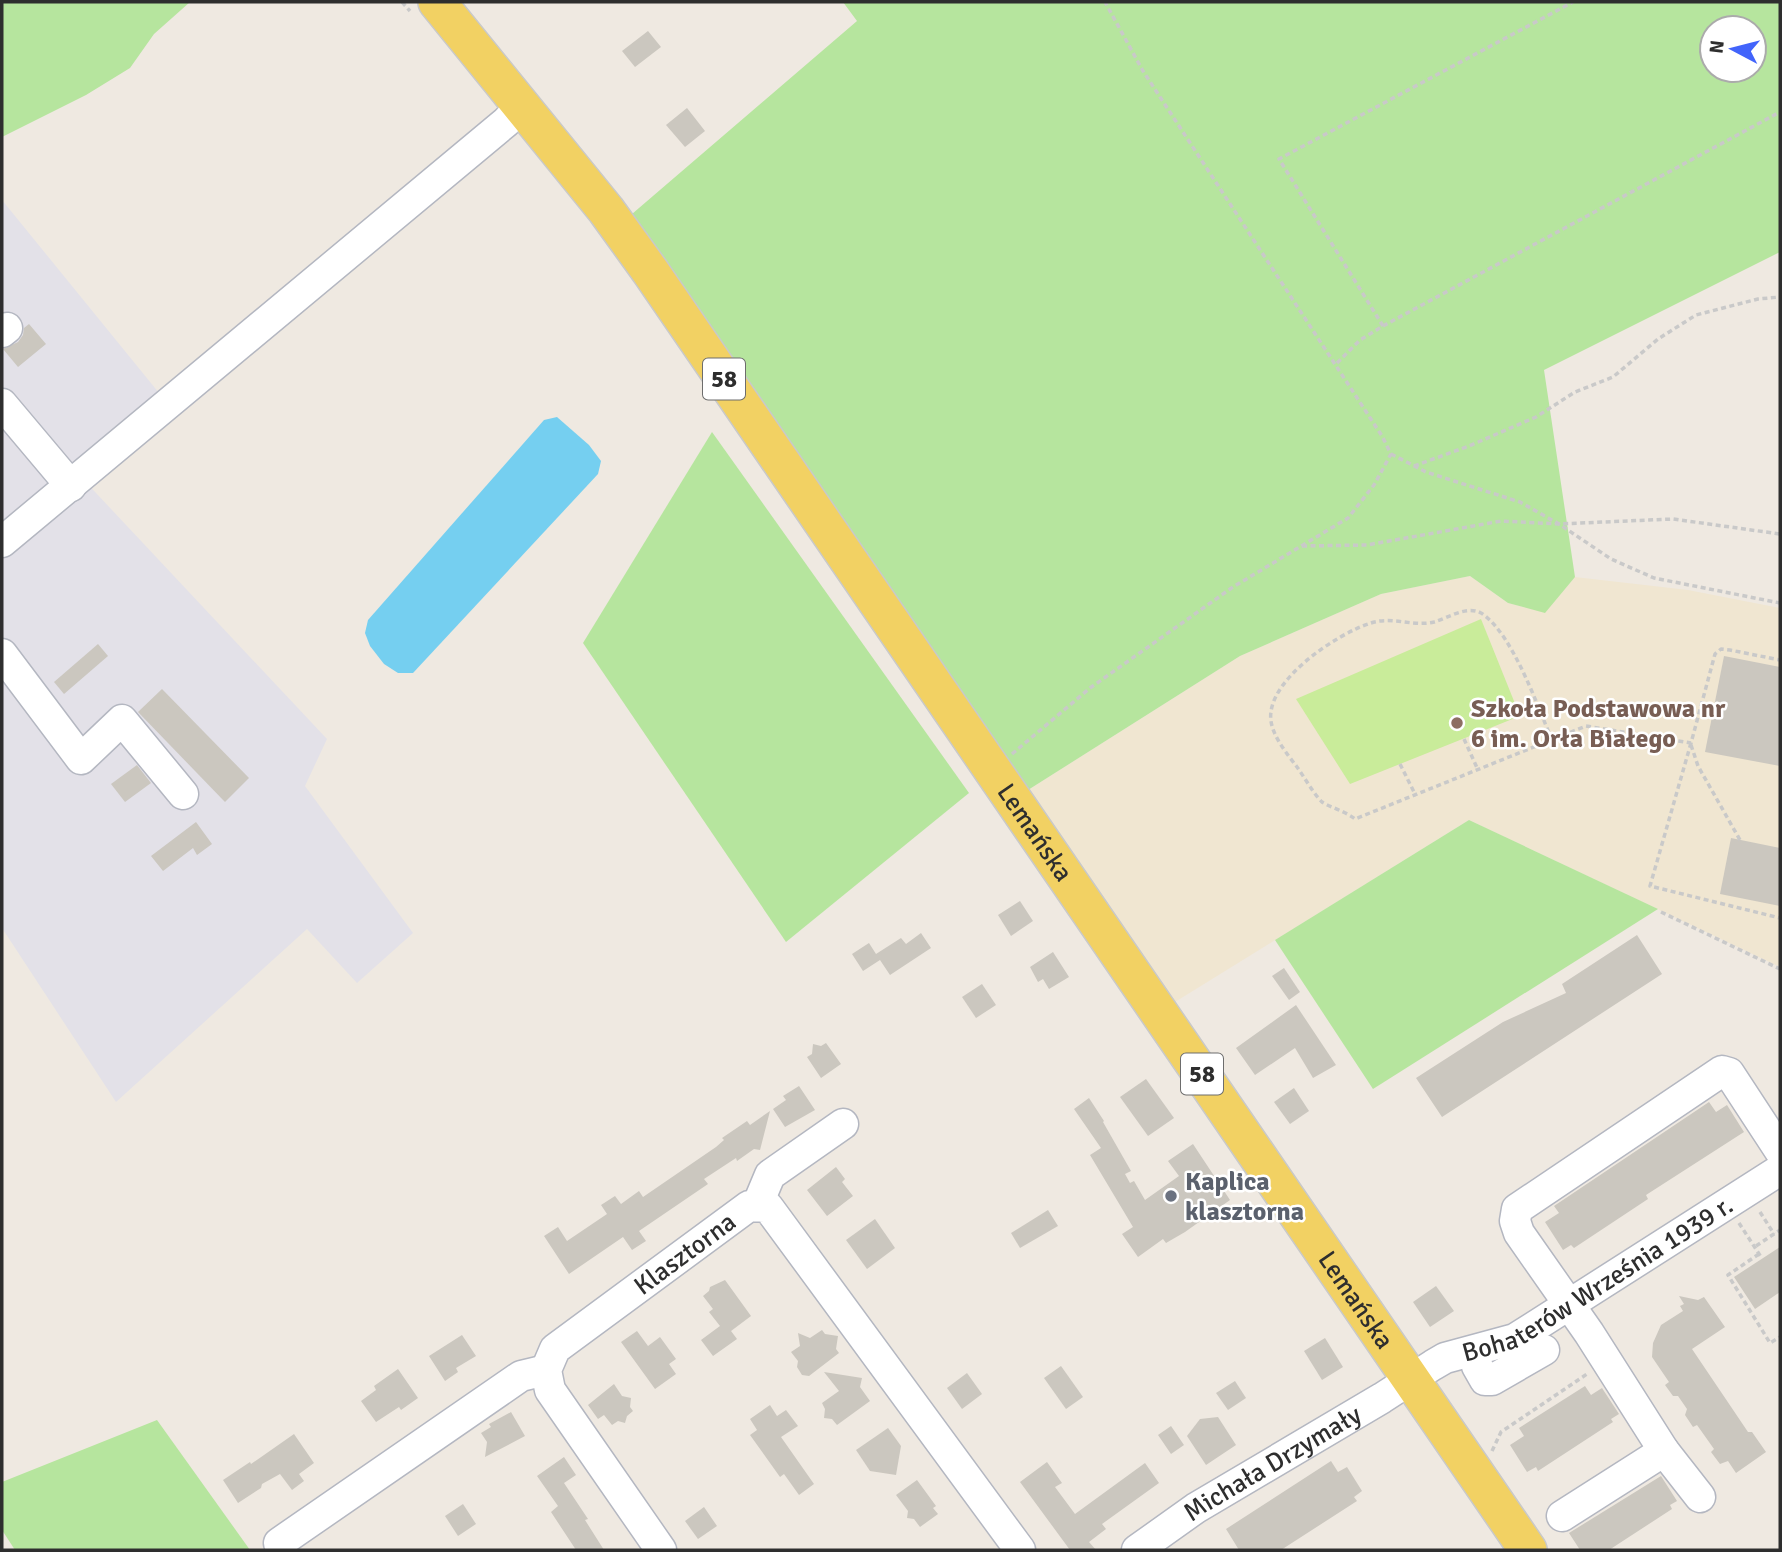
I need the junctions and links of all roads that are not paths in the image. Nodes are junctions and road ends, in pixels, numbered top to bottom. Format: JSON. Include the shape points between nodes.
{"nodes":[{"id":1,"x":438,"y":2,"type":"edge"},
{"id":2,"x":522,"y":105,"type":"junction"},
{"id":3,"x":2,"y":404,"type":"edge"},
{"id":4,"x":71,"y":486,"type":"junction"},
{"id":5,"x":2,"y":542,"type":"edge"},
{"id":6,"x":2,"y":654,"type":"edge"},
{"id":7,"x":183,"y":794,"type":"dead end"},
{"id":8,"x":843,"y":1124,"type":"dead end"},
{"id":9,"x":1780,"y":1151,"type":"edge"},
{"id":10,"x":1780,"y":1170,"type":"edge"},
{"id":11,"x":757,"y":1206,"type":"junction"},
{"id":12,"x":1570,"y":1306,"type":"junction"},
{"id":13,"x":1544,"y":1350,"type":"dead end"},
{"id":14,"x":1474,"y":1352,"type":"junction"},
{"id":15,"x":546,"y":1370,"type":"junction"},
{"id":16,"x":1409,"y":1379,"type":"junction"},
{"id":17,"x":1664,"y":1451,"type":"junction"},
{"id":18,"x":1700,"y":1497,"type":"dead end"},
{"id":19,"x":1562,"y":1516,"type":"dead end"},
{"id":20,"x":279,"y":1543,"type":"dead end"},
{"id":21,"x":661,"y":1550,"type":"edge"},
{"id":22,"x":1020,"y":1550,"type":"edge"},
{"id":23,"x":1137,"y":1550,"type":"edge"},
{"id":24,"x":1528,"y":1550,"type":"edge"}],
"edges":[{"from":1,"to":2,"type":"main road","number":"58"},
{"from":2,"to":4,"type":"street"},
{"from":2,"to":16,"type":"main road","name":"Lemańska","number":"58","via":[[650,271]]},
{"from":3,"to":4,"type":"street"},
{"from":4,"to":5,"type":"street"},
{"from":6,"to":7,"type":"street","via":[[81,759],[122,720]]},
{"from":8,"to":11,"type":"street","via":[[770,1175]]},
{"from":9,"to":12,"type":"street","via":[[1729,1073],[1723,1071],[1521,1205],[1515,1221],[1519,1233]]},
{"from":10,"to":12,"type":"street","name":"Bohaterów Września 1939 r."},
{"from":11,"to":15,"type":"street","name":"Klasztorna","via":[[749,1206],[555,1349]]},
{"from":11,"to":22,"type":"street","name":"Klasztorna","via":[[768,1207]]},
{"from":12,"to":14,"type":"street","name":"Bohaterów Września 1939 r.","via":[[1515,1339]]},
{"from":12,"to":17,"type":"street"},
{"from":13,"to":14,"type":"street","via":[[1492,1380],[1485,1380]]},
{"from":14,"to":16,"type":"street","name":"Bohaterów Września 1939 r.","via":[[1445,1358]]},
{"from":15,"to":20,"type":"street","via":[[521,1376]]},
{"from":15,"to":21,"type":"street","via":[[550,1390]]},
{"from":16,"to":23,"type":"street","name":"Michała Drzymały","via":[[1196,1508]]},
{"from":16,"to":24,"type":"main road","name":"Lemańska","number":"58"},
{"from":17,"to":18,"type":"street"},
{"from":17,"to":19,"type":"street"}]}
